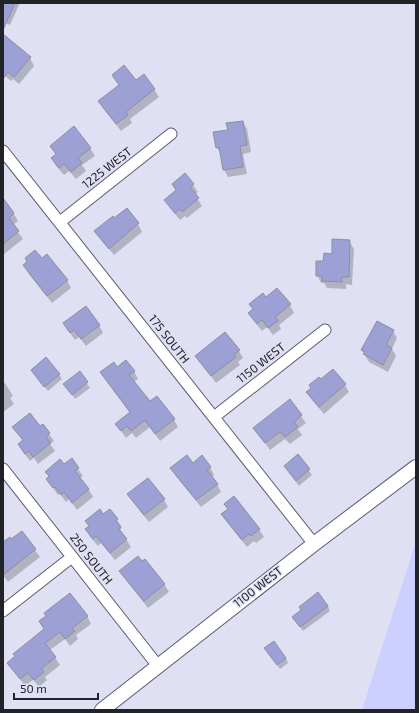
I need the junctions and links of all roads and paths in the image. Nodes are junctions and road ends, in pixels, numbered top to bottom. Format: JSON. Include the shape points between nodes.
{"nodes":[{"id":1,"x":171,"y":134,"type":"dead end"},
{"id":2,"x":3,"y":151,"type":"edge"},
{"id":3,"x":60,"y":222,"type":"junction"},
{"id":4,"x":325,"y":330,"type":"dead end"},
{"id":5,"x":214,"y":417,"type":"junction"},
{"id":6,"x":416,"y":467,"type":"edge"},
{"id":7,"x":3,"y":469,"type":"edge"},
{"id":8,"x":314,"y":544,"type":"junction"},
{"id":9,"x":72,"y":556,"type":"junction"},
{"id":10,"x":3,"y":612,"type":"edge"},
{"id":11,"x":158,"y":666,"type":"junction"},
{"id":12,"x":102,"y":710,"type":"edge"}],
"edges":[{"from":1,"to":3,"type":"street","name":"1225 WEST"},
{"from":2,"to":3,"type":"street","name":"175 SOUTH"},
{"from":3,"to":5,"type":"street","name":"175 SOUTH"},
{"from":4,"to":5,"type":"street","name":"1150 WEST"},
{"from":5,"to":8,"type":"street","name":"175 SOUTH"},
{"from":6,"to":8,"type":"street","name":"1100 WEST"},
{"from":7,"to":9,"type":"street","name":"250 SOUTH"},
{"from":8,"to":11,"type":"street","name":"1100 WEST"},
{"from":9,"to":10,"type":"street"},
{"from":9,"to":11,"type":"street","name":"250 SOUTH"},
{"from":11,"to":12,"type":"street","name":"1100 WEST"}]}
